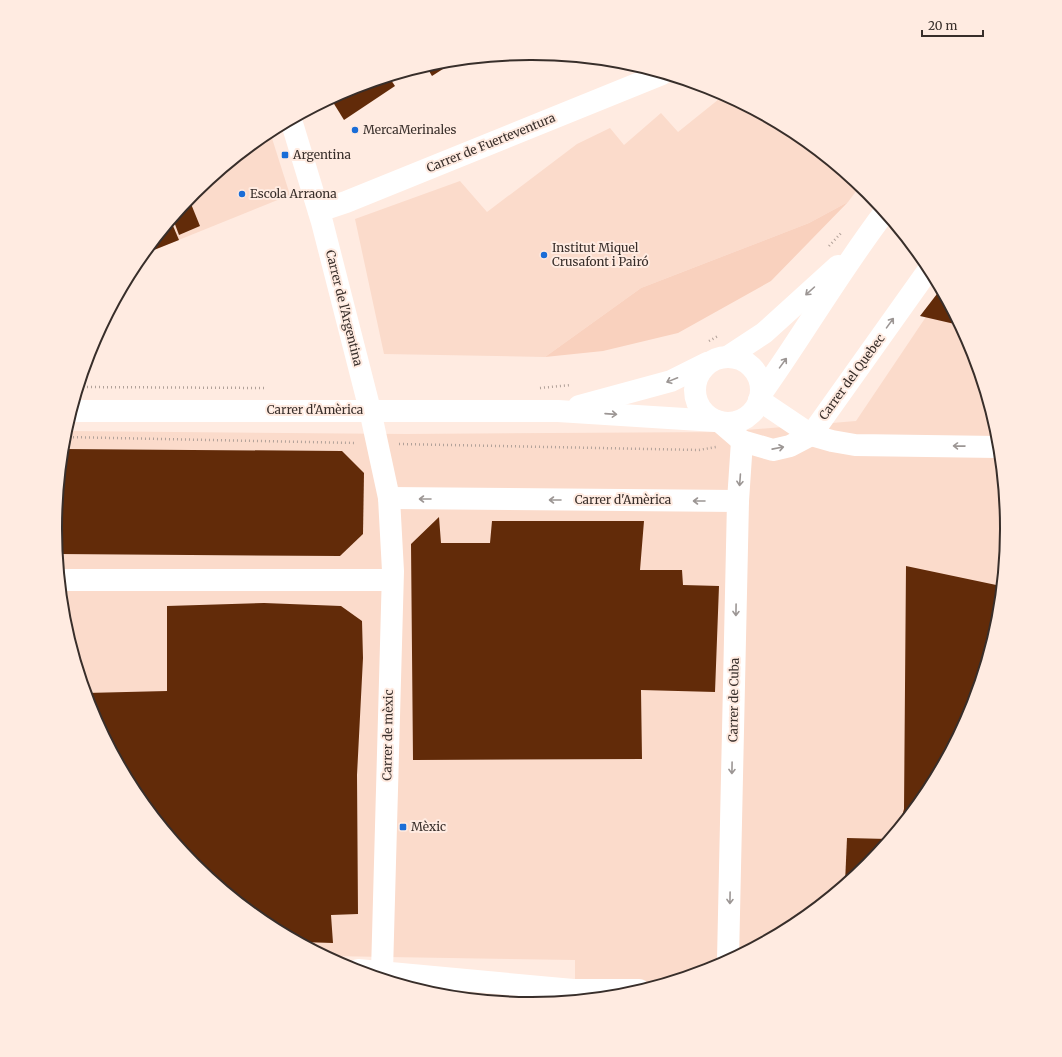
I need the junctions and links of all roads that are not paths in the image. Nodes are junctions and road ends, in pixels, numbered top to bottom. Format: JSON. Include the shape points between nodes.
{"nodes":[{"id":1,"x":655,"y":77,"type":"edge"},
{"id":2,"x":292,"y":126,"type":"edge"},
{"id":3,"x":319,"y":211,"type":"junction"},
{"id":4,"x":881,"y":217,"type":"edge"},
{"id":5,"x":859,"y":246,"type":"junction"},
{"id":6,"x":925,"y":275,"type":"edge"},
{"id":7,"x":706,"y":353,"type":"junction"},
{"id":8,"x":729,"y":356,"type":"junction"},
{"id":9,"x":760,"y":397,"type":"junction"},
{"id":10,"x":370,"y":410,"type":"junction"},
{"id":11,"x":77,"y":411,"type":"edge"},
{"id":12,"x":558,"y":411,"type":"junction"},
{"id":13,"x":718,"y":421,"type":"junction"},
{"id":14,"x":811,"y":434,"type":"junction"},
{"id":15,"x":742,"y":441,"type":"junction"},
{"id":16,"x":991,"y":446,"type":"edge"},
{"id":17,"x":389,"y":498,"type":"junction"},
{"id":18,"x":738,"y":501,"type":"junction"},
{"id":19,"x":66,"y":580,"type":"edge"},
{"id":20,"x":392,"y":580,"type":"junction"},
{"id":21,"x":728,"y":953,"type":"edge"},
{"id":22,"x":382,"y":972,"type":"joint"},
{"id":23,"x":585,"y":990,"type":"junction"},
{"id":24,"x":610,"y":990,"type":"edge"},
{"id":25,"x":577,"y":995,"type":"edge"}],
"edges":[{"from":1,"to":3,"type":"street","name":"Carrer de Fuerteventura"},
{"from":2,"to":3,"type":"street","name":"Carrer de l'Argentina"},
{"from":3,"to":10,"type":"street","name":"Carrer de l'Argentina"},
{"from":4,"to":5,"type":"street"},
{"from":5,"to":8,"type":"street","one_way":true,"via":[[764,333]]},
{"from":9,"to":5,"type":"street","one_way":true,"via":[[794,349]]},
{"from":14,"to":6,"type":"street","name":"Carrer del Quebec","one_way":true},
{"from":7,"to":8,"type":"street","via":[[717,358]]},
{"from":7,"to":12,"type":"street","name":"Carrer d'Amèrica","one_way":true,"via":[[671,381]]},
{"from":7,"to":13,"type":"street","via":[[695,386],[696,399],[706,414]]},
{"from":8,"to":9,"type":"street","via":[[741,359],[757,374]]},
{"from":9,"to":13,"type":"street","via":[[753,411],[746,417],[733,423]]},
{"from":9,"to":14,"type":"street"},
{"from":10,"to":11,"type":"street","name":"Carrer d'Amèrica"},
{"from":10,"to":12,"type":"street","name":"Carrer d'Amèrica"},
{"from":10,"to":17,"type":"street","name":"Carrer de l'Argentina"},
{"from":12,"to":13,"type":"street","name":"Carrer d'Amèrica","one_way":true},
{"from":13,"to":15,"type":"street"},
{"from":15,"to":14,"type":"street","one_way":true,"via":[[773,450],[790,446]]},
{"from":16,"to":14,"type":"street","one_way":true,"via":[[855,445],[832,442]]},
{"from":15,"to":18,"type":"street","name":"Carrer de Cuba","one_way":true},
{"from":18,"to":17,"type":"street","name":"Carrer d'Amèrica","one_way":true},
{"from":17,"to":20,"type":"street","name":"Carrer de mèxic"},
{"from":18,"to":21,"type":"street","name":"Carrer de Cuba","one_way":true},
{"from":19,"to":20,"type":"street"},
{"from":20,"to":22,"type":"street","name":"Carrer de mèxic"},
{"from":22,"to":23,"type":"street"},
{"from":23,"to":24,"type":"street"},
{"from":23,"to":25,"type":"street"}]}
